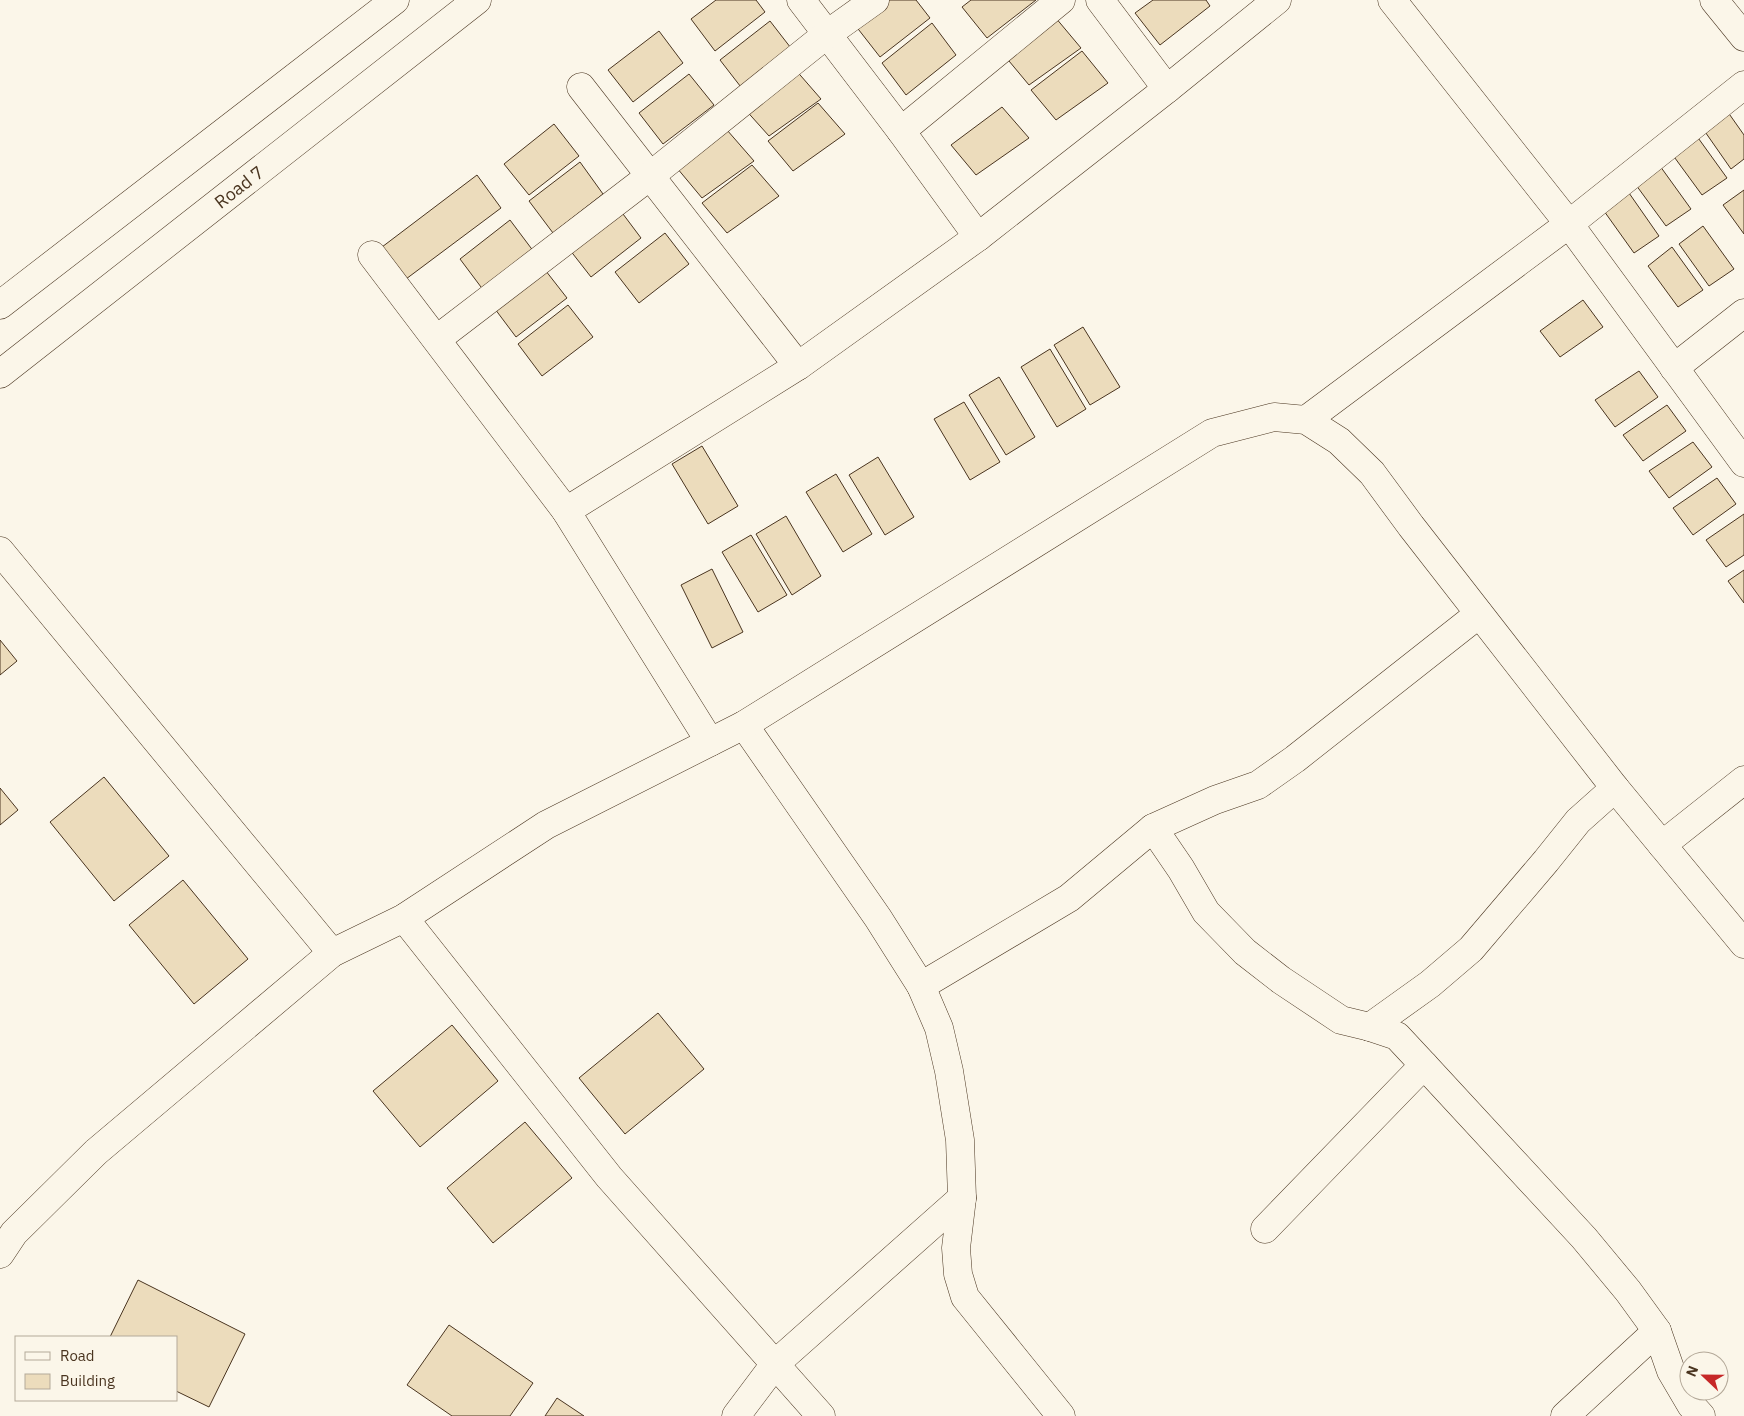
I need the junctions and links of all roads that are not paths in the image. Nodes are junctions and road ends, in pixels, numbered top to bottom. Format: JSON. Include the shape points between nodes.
{"nodes":[{"id":1,"x":395,"y":0,"type":"edge"},
{"id":2,"x":477,"y":0,"type":"edge"},
{"id":3,"x":801,"y":0,"type":"edge"},
{"id":4,"x":875,"y":0,"type":"edge"},
{"id":5,"x":1062,"y":0,"type":"edge"},
{"id":6,"x":1100,"y":0,"type":"edge"},
{"id":7,"x":1277,"y":0,"type":"edge"},
{"id":8,"x":1392,"y":0,"type":"edge"},
{"id":9,"x":1714,"y":0,"type":"edge"},
{"id":10,"x":826,"y":35,"type":"junction"},
{"id":11,"x":1744,"y":37,"type":"edge"},
{"id":12,"x":1744,"y":85,"type":"edge"},
{"id":13,"x":581,"y":87,"type":"dead end"},
{"id":14,"x":1168,"y":89,"type":"junction"},
{"id":15,"x":901,"y":131,"type":"junction"},
{"id":16,"x":650,"y":176,"type":"junction"},
{"id":17,"x":1569,"y":224,"type":"junction"},
{"id":18,"x":978,"y":237,"type":"junction"},
{"id":19,"x":372,"y":255,"type":"dead end"},
{"id":20,"x":0,"y":305,"type":"edge"},
{"id":21,"x":1744,"y":313,"type":"edge"},
{"id":22,"x":437,"y":339,"type":"junction"},
{"id":23,"x":798,"y":366,"type":"junction"},
{"id":24,"x":1674,"y":368,"type":"junction"},
{"id":25,"x":0,"y":374,"type":"edge"},
{"id":26,"x":1306,"y":420,"type":"junction"},
{"id":27,"x":1744,"y":463,"type":"edge"},
{"id":28,"x":566,"y":511,"type":"junction"},
{"id":29,"x":0,"y":551,"type":"edge"},
{"id":30,"x":1479,"y":614,"type":"junction"},
{"id":31,"x":744,"y":725,"type":"junction"},
{"id":32,"x":710,"y":742,"type":"junction"},
{"id":33,"x":1744,"y":780,"type":"edge"},
{"id":34,"x":1615,"y":788,"type":"junction"},
{"id":35,"x":1153,"y":828,"type":"junction"},
{"id":36,"x":1662,"y":845,"type":"junction"},
{"id":37,"x":404,"y":918,"type":"junction"},
{"id":38,"x":1744,"y":944,"type":"edge"},
{"id":39,"x":332,"y":953,"type":"junction"},
{"id":40,"x":921,"y":986,"type":"junction"},
{"id":41,"x":1370,"y":1027,"type":"junction"},
{"id":42,"x":1424,"y":1065,"type":"junction"},
{"id":43,"x":962,"y":1198,"type":"junction"},
{"id":44,"x":1265,"y":1229,"type":"dead end"},
{"id":45,"x":5,"y":1244,"type":"edge"},
{"id":46,"x":1657,"y":1331,"type":"junction"},
{"id":47,"x":775,"y":1364,"type":"junction"},
{"id":48,"x":736,"y":1416,"type":"edge"},
{"id":49,"x":821,"y":1416,"type":"edge"},
{"id":50,"x":1062,"y":1416,"type":"edge"},
{"id":51,"x":1565,"y":1416,"type":"edge"},
{"id":52,"x":1701,"y":1416,"type":"edge"}],
"edges":[{"from":1,"to":20,"type":"street"},
{"from":2,"to":25,"type":"street","name":"Road 7"},
{"from":3,"to":10,"type":"street"},
{"from":4,"to":10,"type":"street"},
{"from":5,"to":15,"type":"street"},
{"from":6,"to":14,"type":"street"},
{"from":7,"to":14,"type":"street"},
{"from":8,"to":17,"type":"street"},
{"from":9,"to":11,"type":"street"},
{"from":10,"to":15,"type":"street"},
{"from":10,"to":16,"type":"street"},
{"from":12,"to":17,"type":"street"},
{"from":13,"to":16,"type":"street"},
{"from":14,"to":18,"type":"street"},
{"from":15,"to":18,"type":"street"},
{"from":16,"to":22,"type":"street"},
{"from":16,"to":23,"type":"street"},
{"from":17,"to":24,"type":"street"},
{"from":17,"to":26,"type":"street"},
{"from":18,"to":23,"type":"street"},
{"from":19,"to":22,"type":"street"},
{"from":21,"to":24,"type":"street"},
{"from":22,"to":28,"type":"street"},
{"from":23,"to":28,"type":"street"},
{"from":24,"to":27,"type":"street"},
{"from":26,"to":30,"type":"street","via":[[1339,441],[1372,473]]},
{"from":26,"to":31,"type":"street","via":[[1274,417],[1212,434]]},
{"from":28,"to":32,"type":"street"},
{"from":29,"to":39,"type":"street"},
{"from":30,"to":34,"type":"street"},
{"from":30,"to":35,"type":"street","via":[[1258,786],[1215,800]]},
{"from":31,"to":32,"type":"street"},
{"from":31,"to":40,"type":"street"},
{"from":32,"to":37,"type":"street","via":[[546,825]]},
{"from":33,"to":36,"type":"street"},
{"from":34,"to":36,"type":"street"},
{"from":34,"to":41,"type":"street","via":[[1578,821],[1471,949],[1430,984]]},
{"from":35,"to":40,"type":"street","via":[[1069,898]]},
{"from":35,"to":41,"type":"street","via":[[1206,912],[1245,952],[1280,980],[1341,1020]]},
{"from":36,"to":38,"type":"street"},
{"from":37,"to":39,"type":"street"},
{"from":37,"to":47,"type":"street","via":[[609,1177]]},
{"from":39,"to":45,"type":"street","via":[[96,1152]]},
{"from":40,"to":43,"type":"street","via":[[939,1028],[950,1071],[960,1140]]},
{"from":41,"to":42,"type":"street","via":[[1397,1036]]},
{"from":42,"to":44,"type":"street"},
{"from":42,"to":46,"type":"street","via":[[1584,1238]]},
{"from":43,"to":47,"type":"street"},
{"from":43,"to":50,"type":"street","via":[[956,1248],[958,1274],[965,1297]]},
{"from":46,"to":51,"type":"street"},
{"from":46,"to":52,"type":"street","via":[[1671,1371]]},
{"from":47,"to":48,"type":"street"},
{"from":47,"to":49,"type":"street"}]}
